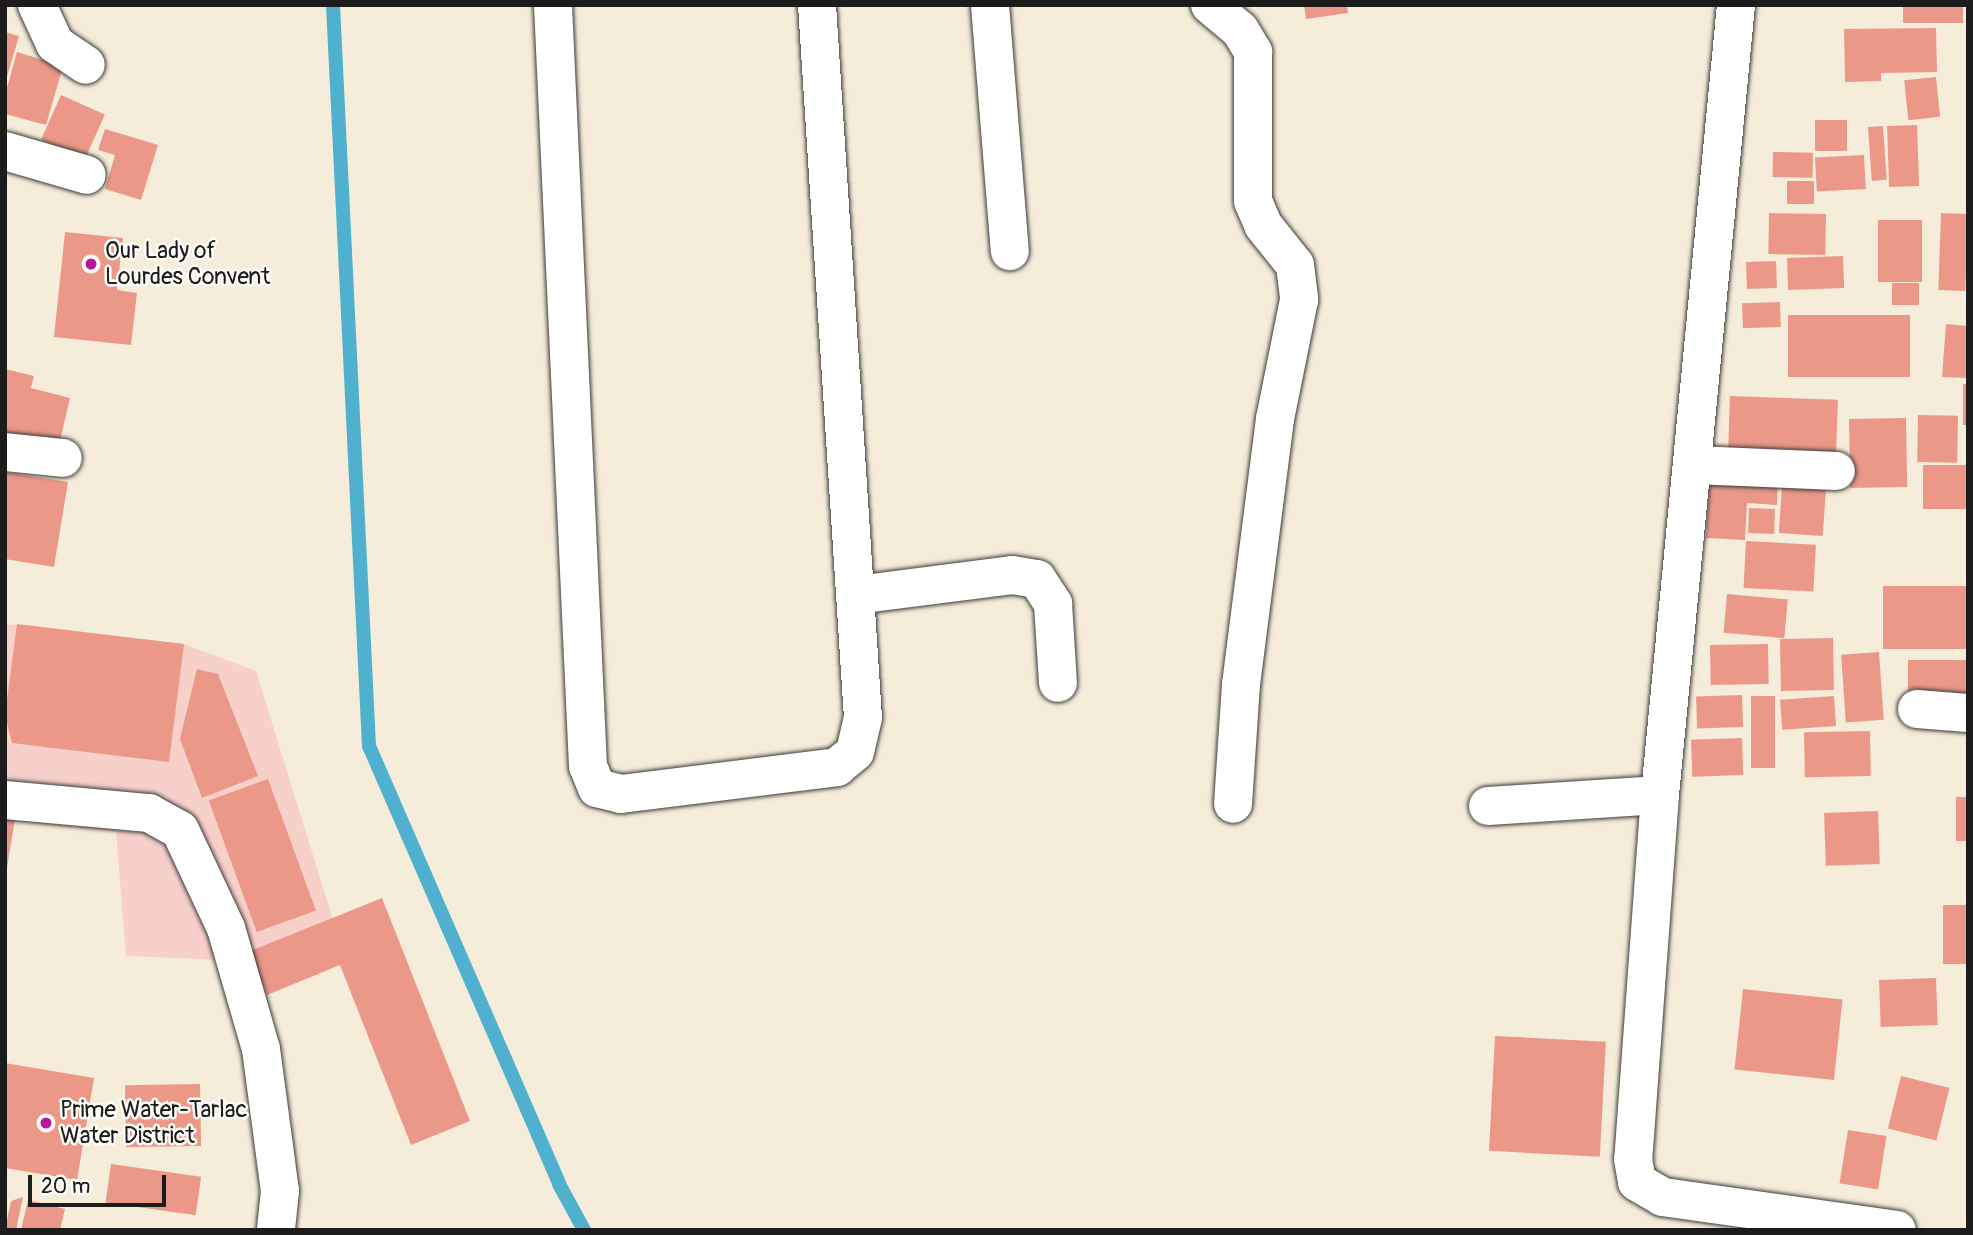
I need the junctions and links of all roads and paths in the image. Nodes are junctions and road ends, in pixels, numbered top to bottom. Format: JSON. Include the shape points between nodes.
{"nodes":[{"id":1,"x":37,"y":5,"type":"edge"},
{"id":2,"x":553,"y":5,"type":"edge"},
{"id":3,"x":817,"y":5,"type":"edge"},
{"id":4,"x":990,"y":5,"type":"edge"},
{"id":5,"x":1210,"y":5,"type":"edge"},
{"id":6,"x":1736,"y":5,"type":"edge"},
{"id":7,"x":86,"y":65,"type":"dead end"},
{"id":8,"x":5,"y":151,"type":"edge"},
{"id":9,"x":86,"y":175,"type":"dead end"},
{"id":10,"x":1010,"y":251,"type":"dead end"},
{"id":11,"x":5,"y":452,"type":"edge"},
{"id":12,"x":63,"y":458,"type":"dead end"},
{"id":13,"x":1695,"y":465,"type":"junction"},
{"id":14,"x":1836,"y":471,"type":"dead end"},
{"id":15,"x":856,"y":595,"type":"junction"},
{"id":16,"x":1058,"y":683,"type":"dead end"},
{"id":17,"x":1917,"y":709,"type":"dead end"},
{"id":18,"x":1968,"y":713,"type":"edge"},
{"id":19,"x":1660,"y":795,"type":"junction"},
{"id":20,"x":5,"y":800,"type":"edge"},
{"id":21,"x":1233,"y":804,"type":"dead end"},
{"id":22,"x":1488,"y":806,"type":"dead end"},
{"id":23,"x":276,"y":1230,"type":"edge"},
{"id":24,"x":1897,"y":1230,"type":"edge"}],
"edges":[{"from":1,"to":7,"type":"street","via":[[55,44]]},
{"from":2,"to":15,"type":"street","via":[[588,766],[597,788],[621,794],[837,767],[855,752],[863,718]]},
{"from":3,"to":15,"type":"street"},
{"from":4,"to":10,"type":"street"},
{"from":5,"to":21,"type":"street","via":[[1240,30],[1253,52],[1253,201],[1263,225],[1296,265],[1299,300],[1270,459],[1241,684]]},
{"from":6,"to":13,"type":"street"},
{"from":8,"to":9,"type":"street"},
{"from":11,"to":12,"type":"street"},
{"from":13,"to":14,"type":"street"},
{"from":13,"to":19,"type":"street"},
{"from":15,"to":16,"type":"street","via":[[1012,575],[1037,579],[1053,604]]},
{"from":17,"to":18,"type":"street"},
{"from":19,"to":22,"type":"street"},
{"from":19,"to":24,"type":"street","via":[[1633,1159],[1637,1182],[1663,1197]]},
{"from":20,"to":23,"type":"street","via":[[149,813],[180,830],[226,928],[261,1049],[280,1191]]}]}
